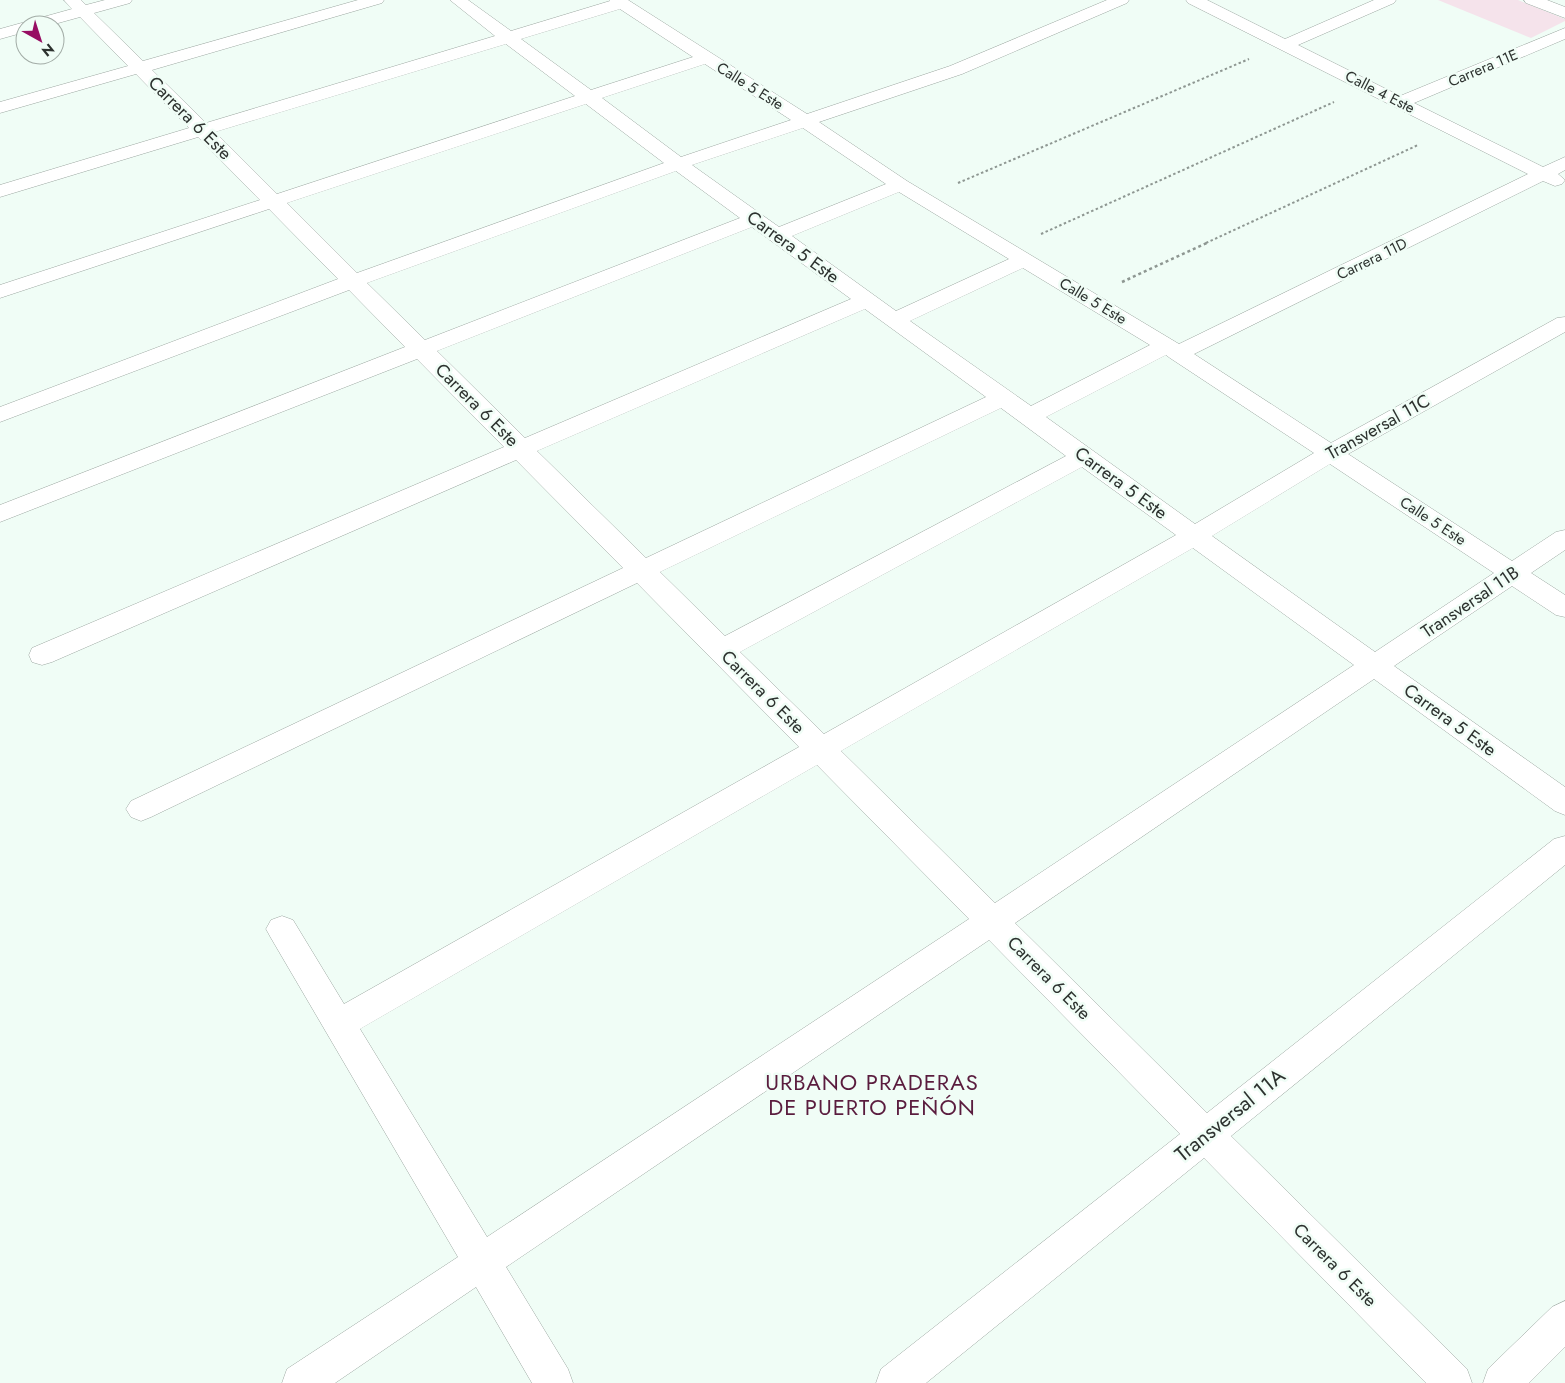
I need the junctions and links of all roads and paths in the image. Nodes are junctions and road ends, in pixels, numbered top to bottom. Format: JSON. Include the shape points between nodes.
{"nodes":[{"id":1,"x":124,"y":0,"type":"edge"},
{"id":2,"x":376,"y":0,"type":"edge"},
{"id":3,"x":458,"y":0,"type":"edge"},
{"id":4,"x":1121,"y":0,"type":"edge"},
{"id":5,"x":1194,"y":0,"type":"edge"},
{"id":6,"x":1388,"y":0,"type":"edge"},
{"id":7,"x":1532,"y":0,"type":"edge"},
{"id":8,"x":620,"y":2,"type":"edge"},
{"id":9,"x":78,"y":6,"type":"edge"},
{"id":10,"x":1565,"y":13,"type":"edge"},
{"id":11,"x":56,"y":15,"type":"edge"},
{"id":12,"x":15,"y":30,"type":"edge"},
{"id":13,"x":1565,"y":33,"type":"edge"},
{"id":14,"x":0,"y":34,"type":"edge"},
{"id":15,"x":508,"y":37,"type":"junction"},
{"id":16,"x":1284,"y":45,"type":"junction"},
{"id":17,"x":706,"y":58,"type":"junction"},
{"id":18,"x":140,"y":68,"type":"junction"},
{"id":19,"x":1369,"y":87,"type":"junction"},
{"id":20,"x":588,"y":97,"type":"junction"},
{"id":21,"x":1400,"y":102,"type":"junction"},
{"id":22,"x":0,"y":108,"type":"edge"},
{"id":23,"x":805,"y":121,"type":"junction"},
{"id":24,"x":1453,"y":129,"type":"junction"},
{"id":25,"x":202,"y":130,"type":"junction"},
{"id":26,"x":1565,"y":163,"type":"edge"},
{"id":27,"x":678,"y":164,"type":"junction"},
{"id":28,"x":1544,"y":175,"type":"junction"},
{"id":29,"x":900,"y":185,"type":"junction"},
{"id":30,"x":1565,"y":185,"type":"edge"},
{"id":31,"x":0,"y":191,"type":"edge"},
{"id":32,"x":922,"y":198,"type":"junction"},
{"id":33,"x":273,"y":202,"type":"junction"},
{"id":34,"x":754,"y":218,"type":"junction"},
{"id":35,"x":778,"y":236,"type":"junction"},
{"id":36,"x":1015,"y":255,"type":"junction"},
{"id":37,"x":353,"y":281,"type":"junction"},
{"id":38,"x":0,"y":292,"type":"edge"},
{"id":39,"x":1087,"y":298,"type":"junction"},
{"id":40,"x":867,"y":300,"type":"junction"},
{"id":41,"x":894,"y":320,"type":"junction"},
{"id":42,"x":1565,"y":323,"type":"edge"},
{"id":43,"x":420,"y":348,"type":"junction"},
{"id":44,"x":1172,"y":350,"type":"junction"},
{"id":45,"x":1003,"y":398,"type":"junction"},
{"id":46,"x":0,"y":415,"type":"edge"},
{"id":47,"x":1028,"y":416,"type":"junction"},
{"id":48,"x":520,"y":448,"type":"junction"},
{"id":49,"x":1330,"y":454,"type":"junction"},
{"id":50,"x":1084,"y":456,"type":"junction"},
{"id":51,"x":0,"y":514,"type":"edge"},
{"id":52,"x":1194,"y":536,"type":"junction"},
{"id":53,"x":1565,"y":538,"type":"edge"},
{"id":54,"x":642,"y":571,"type":"junction"},
{"id":55,"x":1513,"y":573,"type":"junction"},
{"id":56,"x":1565,"y":608,"type":"edge"},
{"id":57,"x":721,"y":650,"type":"junction"},
{"id":58,"x":42,"y":655,"type":"dead end"},
{"id":59,"x":1375,"y":666,"type":"junction"},
{"id":60,"x":820,"y":749,"type":"junction"},
{"id":61,"x":1565,"y":803,"type":"edge"},
{"id":62,"x":141,"y":808,"type":"dead end"},
{"id":63,"x":1565,"y":848,"type":"edge"},
{"id":64,"x":992,"y":921,"type":"junction"},
{"id":65,"x":282,"y":929,"type":"dead end"},
{"id":66,"x":338,"y":1024,"type":"junction"},
{"id":67,"x":1206,"y":1135,"type":"junction"},
{"id":68,"x":481,"y":1262,"type":"junction"},
{"id":69,"x":1565,"y":1320,"type":"edge"},
{"id":70,"x":301,"y":1383,"type":"edge"},
{"id":71,"x":554,"y":1383,"type":"edge"},
{"id":72,"x":895,"y":1383,"type":"edge"},
{"id":73,"x":1453,"y":1383,"type":"edge"},
{"id":74,"x":1502,"y":1383,"type":"edge"}],
"edges":[{"from":1,"to":9,"type":"street"},
{"from":2,"to":18,"type":"street"},
{"from":3,"to":15,"type":"street","name":"Carrera 5 Este"},
{"from":4,"to":23,"type":"street","via":[[956,70]]},
{"from":5,"to":16,"type":"street","name":"Calle 4 Este"},
{"from":6,"to":16,"type":"street"},
{"from":7,"to":10,"type":"street"},
{"from":8,"to":15,"type":"street"},
{"from":8,"to":17,"type":"street","name":"Calle 5 Este"},
{"from":9,"to":11,"type":"street"},
{"from":9,"to":18,"type":"street","name":"Carrera 6 Este"},
{"from":12,"to":14,"type":"street"},
{"from":13,"to":21,"type":"street","name":"Carrera 11E"},
{"from":15,"to":20,"type":"street","name":"Carrera 5 Este"},
{"from":15,"to":25,"type":"street"},
{"from":16,"to":19,"type":"street","name":"Calle 4 Este"},
{"from":16,"to":32,"type":"path"},
{"from":17,"to":20,"type":"street"},
{"from":17,"to":23,"type":"street","name":"Calle 5 Este"},
{"from":18,"to":22,"type":"street"},
{"from":18,"to":25,"type":"street","name":"Carrera 6 Este"},
{"from":19,"to":21,"type":"street","name":"Calle 4 Este"},
{"from":19,"to":36,"type":"path"},
{"from":20,"to":27,"type":"street","name":"Carrera 5 Este"},
{"from":20,"to":33,"type":"street"},
{"from":21,"to":24,"type":"street","name":"Calle 4 Este"},
{"from":23,"to":27,"type":"street"},
{"from":23,"to":29,"type":"street","name":"Calle 5 Este"},
{"from":24,"to":28,"type":"street","name":"Calle 4 Este"},
{"from":24,"to":39,"type":"path"},
{"from":25,"to":31,"type":"street"},
{"from":25,"to":33,"type":"street","name":"Carrera 6 Este"},
{"from":26,"to":28,"type":"street","name":"Carrera 11D"},
{"from":27,"to":34,"type":"street","name":"Carrera 5 Este"},
{"from":27,"to":37,"type":"street"},
{"from":28,"to":30,"type":"street","name":"Calle 4 Este"},
{"from":28,"to":44,"type":"street","name":"Carrera 11D"},
{"from":29,"to":32,"type":"street","name":"Calle 5 Este"},
{"from":29,"to":35,"type":"street"},
{"from":32,"to":36,"type":"street","name":"Calle 5 Este"},
{"from":33,"to":37,"type":"street","name":"Carrera 6 Este"},
{"from":33,"to":38,"type":"street"},
{"from":34,"to":35,"type":"street","name":"Carrera 5 Este"},
{"from":34,"to":43,"type":"street"},
{"from":35,"to":40,"type":"street","name":"Carrera 5 Este"},
{"from":36,"to":39,"type":"street","name":"Calle 5 Este"},
{"from":36,"to":41,"type":"street"},
{"from":37,"to":43,"type":"street","name":"Carrera 6 Este"},
{"from":37,"to":46,"type":"street"},
{"from":39,"to":44,"type":"street","name":"Calle 5 Este"},
{"from":40,"to":41,"type":"street","name":"Carrera 5 Este"},
{"from":40,"to":48,"type":"street"},
{"from":41,"to":45,"type":"street","name":"Carrera 5 Este"},
{"from":42,"to":49,"type":"street","name":"Transversal 11C"},
{"from":43,"to":48,"type":"street","name":"Carrera 6 Este"},
{"from":43,"to":51,"type":"street"},
{"from":44,"to":47,"type":"street","name":"Carrera 11D"},
{"from":44,"to":49,"type":"street","name":"Calle 5 Este"},
{"from":45,"to":47,"type":"street","name":"Carrera 5 Este"},
{"from":45,"to":54,"type":"street"},
{"from":47,"to":50,"type":"street","name":"Carrera 5 Este"},
{"from":48,"to":54,"type":"street","name":"Carrera 6 Este"},
{"from":48,"to":58,"type":"street"},
{"from":49,"to":52,"type":"street","name":"Transversal 11C"},
{"from":49,"to":55,"type":"street","name":"Calle 5 Este"},
{"from":50,"to":52,"type":"street","name":"Carrera 5 Este"},
{"from":50,"to":57,"type":"street"},
{"from":52,"to":59,"type":"street","name":"Carrera 5 Este"},
{"from":52,"to":60,"type":"street","name":"Transversal 11C"},
{"from":53,"to":55,"type":"street","name":"Transversal 11B"},
{"from":54,"to":57,"type":"street","name":"Carrera 6 Este"},
{"from":54,"to":62,"type":"street"},
{"from":55,"to":56,"type":"street","name":"Calle 5 Este"},
{"from":55,"to":59,"type":"street","name":"Transversal 11B"},
{"from":57,"to":60,"type":"street","name":"Carrera 6 Este"},
{"from":59,"to":61,"type":"street","name":"Carrera 5 Este"},
{"from":59,"to":64,"type":"street","name":"Transversal 11B"},
{"from":60,"to":64,"type":"street","name":"Carrera 6 Este"},
{"from":60,"to":66,"type":"street","name":"Transversal 11C"},
{"from":63,"to":67,"type":"street","name":"Transversal 11A"},
{"from":64,"to":67,"type":"street","name":"Carrera 6 Este"},
{"from":64,"to":68,"type":"street","name":"Transversal 11B"},
{"from":65,"to":66,"type":"street"},
{"from":66,"to":68,"type":"street"},
{"from":67,"to":72,"type":"street","name":"Transversal 11A"},
{"from":67,"to":73,"type":"street","name":"Carrera 6 Este"},
{"from":68,"to":70,"type":"street","name":"Transversal 11B"},
{"from":68,"to":71,"type":"street"},
{"from":69,"to":74,"type":"street"}]}
